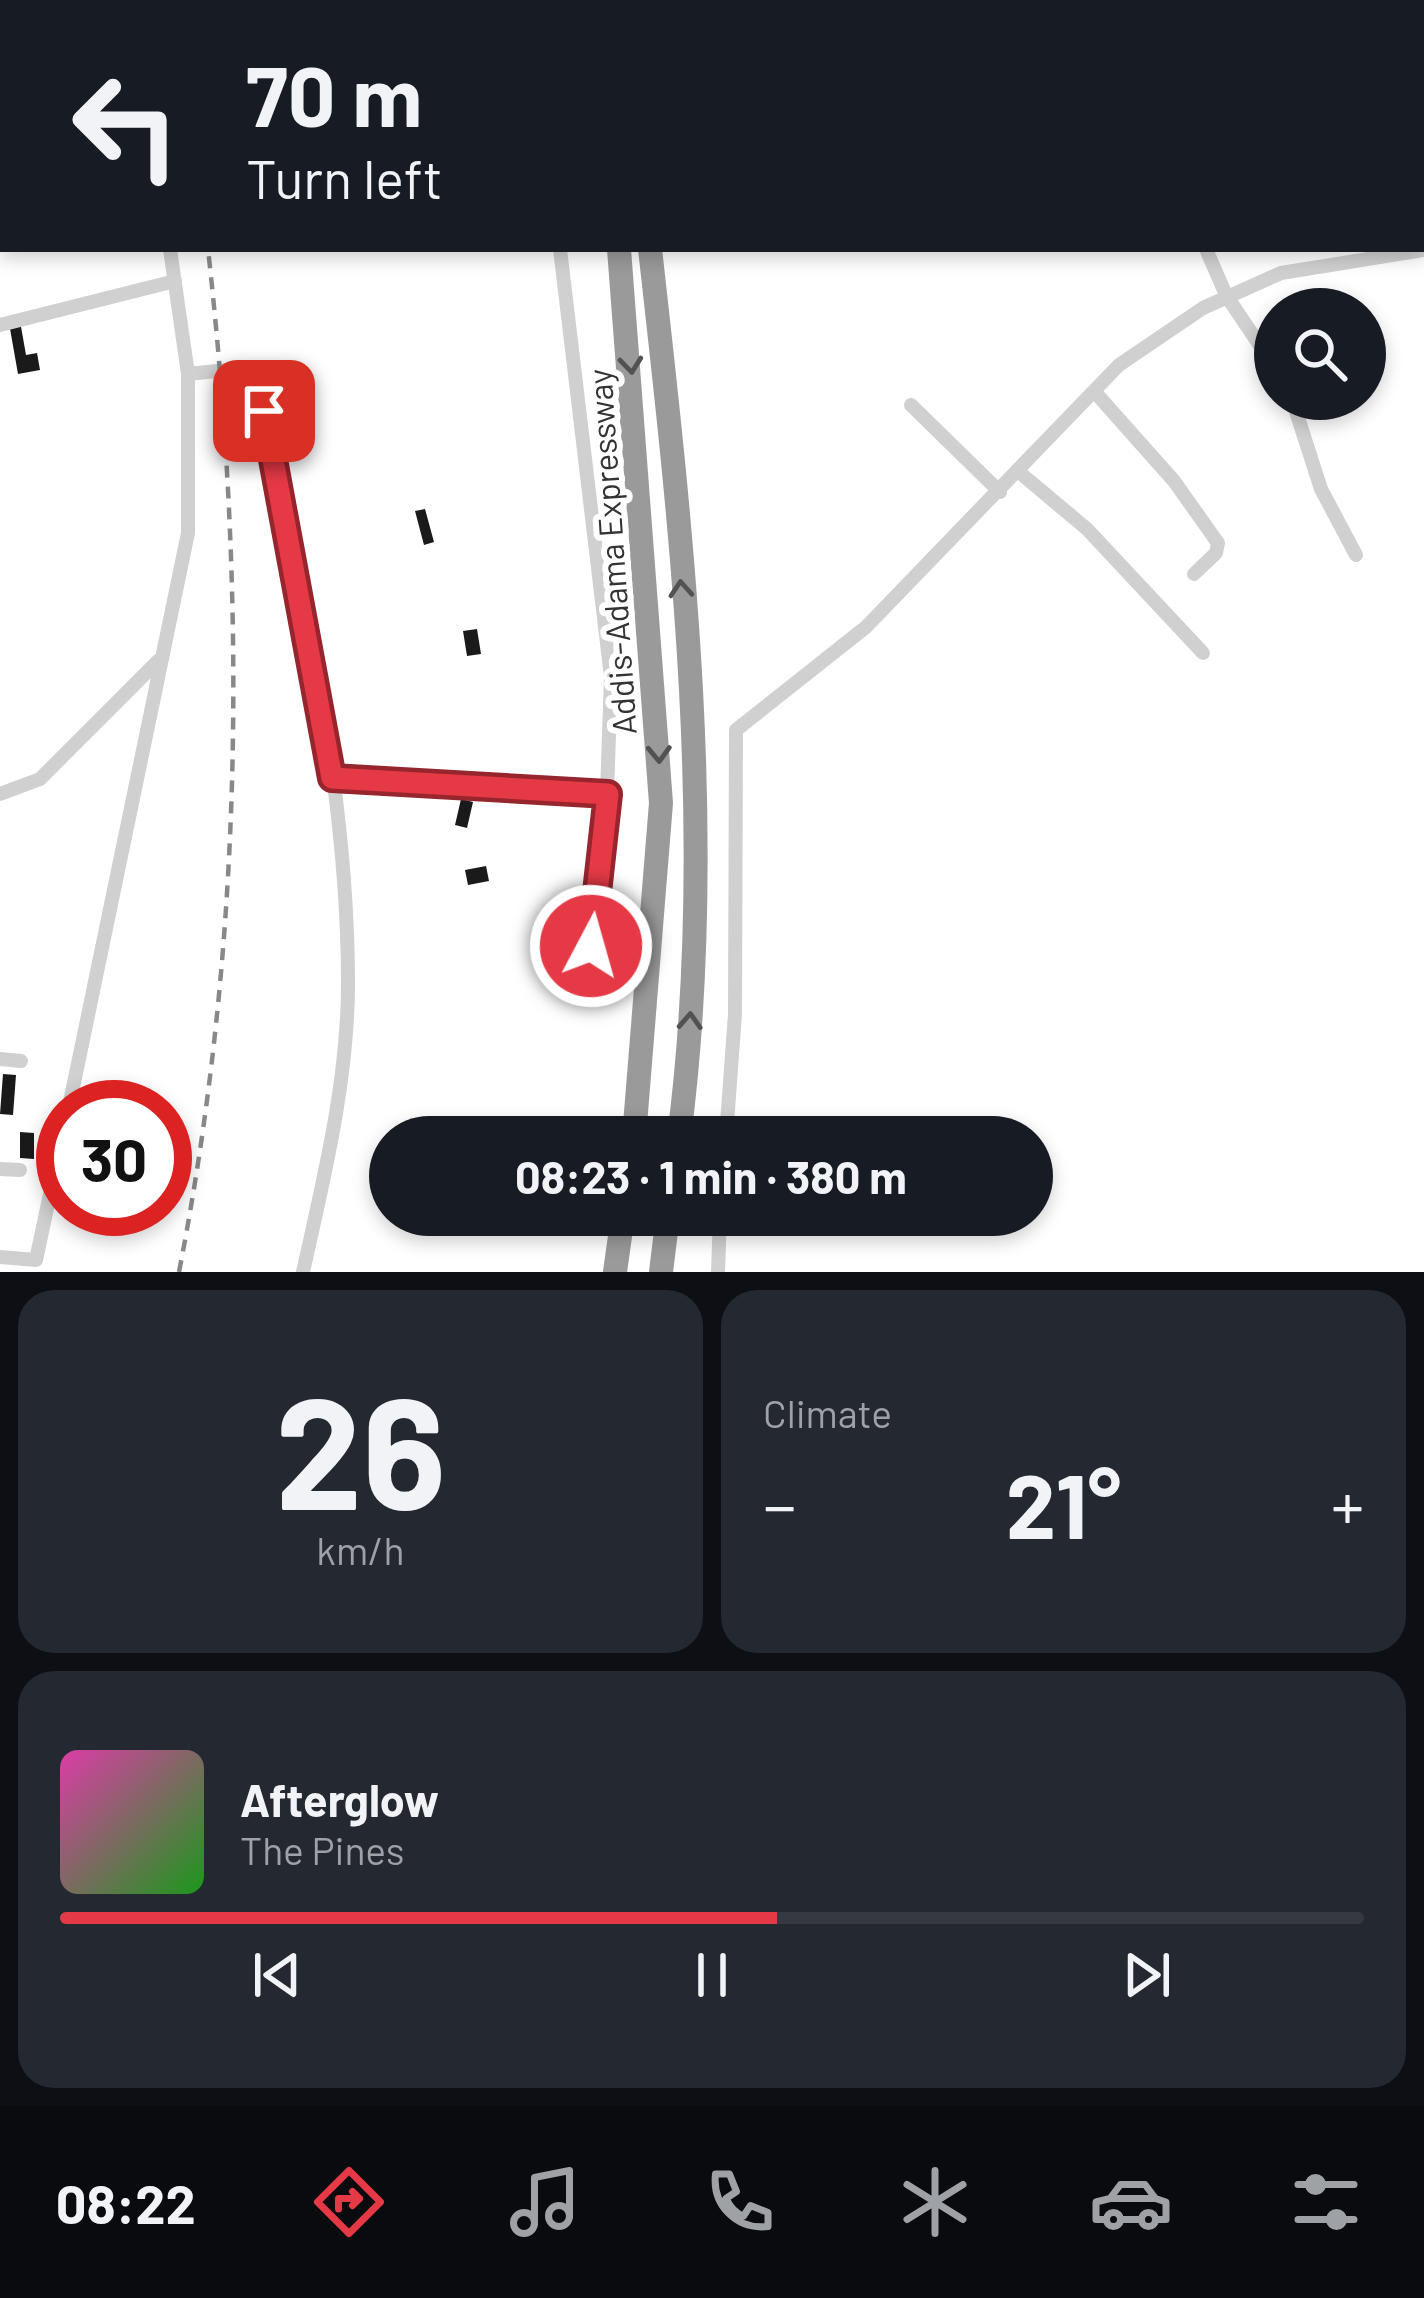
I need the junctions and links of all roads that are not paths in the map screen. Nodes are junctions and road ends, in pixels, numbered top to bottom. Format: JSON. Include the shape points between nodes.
{"nodes":[{"id":1,"x":170,"y":252,"type":"edge"},
{"id":2,"x":560,"y":252,"type":"edge"},
{"id":3,"x":619,"y":252,"type":"edge"},
{"id":4,"x":650,"y":252,"type":"edge"},
{"id":5,"x":1207,"y":252,"type":"edge"},
{"id":6,"x":1412,"y":252,"type":"edge"},
{"id":7,"x":175,"y":281,"type":"junction"},
{"id":8,"x":1226,"y":296,"type":"junction"},
{"id":9,"x":0,"y":325,"type":"edge"},
{"id":10,"x":1254,"y":337,"type":"edge"},
{"id":11,"x":188,"y":374,"type":"junction"},
{"id":12,"x":1094,"y":391,"type":"junction"},
{"id":13,"x":910,"y":405,"type":"dead end"},
{"id":14,"x":1299,"y":420,"type":"edge"},
{"id":15,"x":1018,"y":472,"type":"junction"},
{"id":16,"x":1000,"y":492,"type":"junction"},
{"id":17,"x":1356,"y":555,"type":"dead end"},
{"id":18,"x":1194,"y":574,"type":"dead end"},
{"id":19,"x":1203,"y":653,"type":"dead end"},
{"id":20,"x":160,"y":658,"type":"junction"},
{"id":21,"x":332,"y":778,"type":"junction"},
{"id":22,"x":0,"y":794,"type":"edge"},
{"id":23,"x":608,"y":794,"type":"junction"},
{"id":24,"x":591,"y":946,"type":"dead end"},
{"id":25,"x":0,"y":1059,"type":"edge"},
{"id":26,"x":21,"y":1060,"type":"dead end"},
{"id":27,"x":75,"y":1080,"type":"edge"},
{"id":28,"x":636,"y":1116,"type":"edge"},
{"id":29,"x":681,"y":1116,"type":"edge"},
{"id":30,"x":728,"y":1116,"type":"edge"},
{"id":31,"x":0,"y":1168,"type":"edge"},
{"id":32,"x":20,"y":1170,"type":"dead end"},
{"id":33,"x":41,"y":1236,"type":"edge"},
{"id":34,"x":620,"y":1236,"type":"edge"},
{"id":35,"x":665,"y":1236,"type":"edge"},
{"id":36,"x":719,"y":1236,"type":"edge"},
{"id":37,"x":0,"y":1257,"type":"edge"},
{"id":38,"x":303,"y":1272,"type":"edge"},
{"id":39,"x":615,"y":1272,"type":"edge"},
{"id":40,"x":661,"y":1272,"type":"edge"},
{"id":41,"x":718,"y":1272,"type":"edge"}],
"edges":[{"from":1,"to":7,"type":"street"},
{"from":2,"to":23,"type":"street","via":[[606,617]]},
{"from":3,"to":28,"type":"highway","name":"Addis-Adama Expressway","one_way":true,"via":[[661,802]]},
{"from":29,"to":4,"type":"highway","name":"Addis-Adama Expressway","one_way":true,"via":[[696,918],[688,687]]},
{"from":5,"to":8,"type":"street"},
{"from":6,"to":8,"type":"street","via":[[1282,273]]},
{"from":7,"to":9,"type":"street"},
{"from":7,"to":11,"type":"street"},
{"from":8,"to":10,"type":"street"},
{"from":8,"to":12,"type":"street","via":[[1119,364]]},
{"from":11,"to":20,"type":"street","via":[[188,533]]},
{"from":11,"to":21,"type":"street","via":[[255,367]]},
{"from":12,"to":15,"type":"street"},
{"from":12,"to":18,"type":"street","via":[[1218,542]]},
{"from":13,"to":16,"type":"street"},
{"from":14,"to":17,"type":"street"},
{"from":15,"to":16,"type":"street"},
{"from":15,"to":19,"type":"street","via":[[1088,529]]},
{"from":16,"to":30,"type":"street","via":[[866,627],[736,730]]},
{"from":20,"to":22,"type":"street","via":[[40,779]]},
{"from":20,"to":27,"type":"street"},
{"from":21,"to":23,"type":"street"},
{"from":21,"to":38,"type":"street","via":[[348,985],[342,1083]]},
{"from":23,"to":24,"type":"street"},
{"from":25,"to":26,"type":"street"},
{"from":31,"to":32,"type":"street"},
{"from":33,"to":37,"type":"street","via":[[36,1260]]},
{"from":34,"to":39,"type":"highway"},
{"from":35,"to":40,"type":"highway"},
{"from":36,"to":41,"type":"street"}]}
